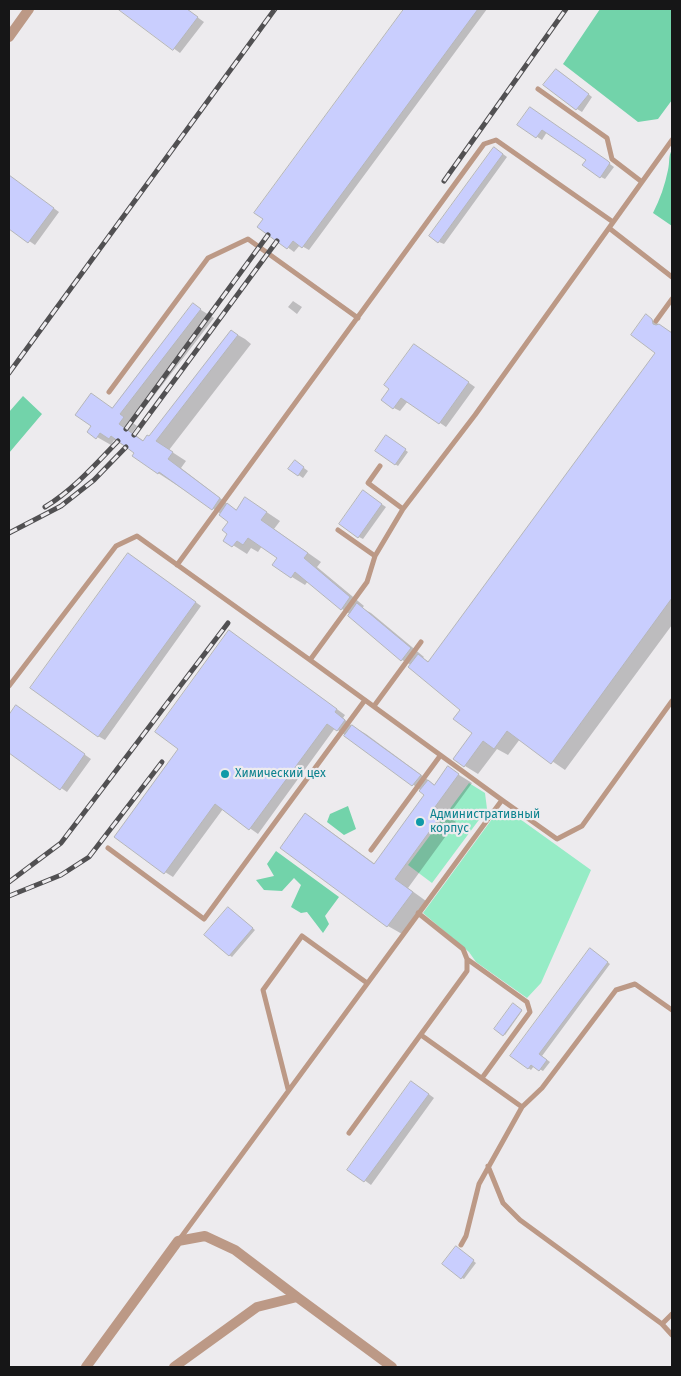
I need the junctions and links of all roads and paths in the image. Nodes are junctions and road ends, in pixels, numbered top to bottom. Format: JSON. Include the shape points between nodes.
{"nodes":[{"id":1,"x":29,"y":9,"type":"edge"},
{"id":2,"x":9,"y":37,"type":"edge"},
{"id":3,"x":538,"y":89,"type":"dead end"},
{"id":4,"x":672,"y":140,"type":"edge"},
{"id":5,"x":642,"y":182,"type":"junction"},
{"id":6,"x":613,"y":222,"type":"junction"},
{"id":7,"x":609,"y":228,"type":"junction"},
{"id":8,"x":672,"y":278,"type":"edge"},
{"id":9,"x":672,"y":299,"type":"edge"},
{"id":10,"x":358,"y":318,"type":"junction"},
{"id":11,"x":656,"y":321,"type":"dead end"},
{"id":12,"x":109,"y":392,"type":"dead end"},
{"id":13,"x":380,"y":466,"type":"dead end"},
{"id":14,"x":403,"y":509,"type":"junction"},
{"id":15,"x":338,"y":530,"type":"dead end"},
{"id":16,"x":375,"y":556,"type":"junction"},
{"id":17,"x":177,"y":565,"type":"junction"},
{"id":18,"x":421,"y":642,"type":"dead end"},
{"id":19,"x":310,"y":660,"type":"junction"},
{"id":20,"x":9,"y":686,"type":"edge"},
{"id":21,"x":365,"y":700,"type":"junction"},
{"id":22,"x":672,"y":701,"type":"edge"},
{"id":23,"x":374,"y":706,"type":"junction"},
{"id":24,"x":440,"y":756,"type":"junction"},
{"id":25,"x":502,"y":800,"type":"junction"},
{"id":26,"x":108,"y":848,"type":"dead end"},
{"id":27,"x":372,"y":850,"type":"dead end"},
{"id":28,"x":418,"y":913,"type":"junction"},
{"id":29,"x":467,"y":959,"type":"junction"},
{"id":30,"x":366,"y":983,"type":"junction"},
{"id":31,"x":672,"y":1010,"type":"edge"},
{"id":32,"x":421,"y":1035,"type":"junction"},
{"id":33,"x":482,"y":1078,"type":"junction"},
{"id":34,"x":288,"y":1089,"type":"junction"},
{"id":35,"x":522,"y":1107,"type":"junction"},
{"id":36,"x":348,"y":1133,"type":"dead end"},
{"id":37,"x":488,"y":1166,"type":"junction"},
{"id":38,"x":178,"y":1241,"type":"junction"},
{"id":39,"x":461,"y":1245,"type":"dead end"},
{"id":40,"x":297,"y":1297,"type":"junction"},
{"id":41,"x":672,"y":1314,"type":"edge"},
{"id":42,"x":662,"y":1324,"type":"junction"},
{"id":43,"x":672,"y":1335,"type":"edge"},
{"id":44,"x":86,"y":1367,"type":"edge"},
{"id":45,"x":174,"y":1367,"type":"edge"},
{"id":46,"x":392,"y":1367,"type":"edge"}],
"edges":[{"from":1,"to":2,"type":"street"},
{"from":3,"to":5,"type":"lane","via":[[607,138],[612,159]]},
{"from":4,"to":5,"type":"lane"},
{"from":5,"to":6,"type":"lane"},
{"from":6,"to":7,"type":"lane"},
{"from":6,"to":10,"type":"lane","via":[[496,140],[484,144]]},
{"from":7,"to":8,"type":"lane"},
{"from":7,"to":14,"type":"lane"},
{"from":9,"to":11,"type":"lane"},
{"from":10,"to":12,"type":"lane","via":[[248,239],[208,258]]},
{"from":10,"to":17,"type":"lane"},
{"from":13,"to":14,"type":"lane","via":[[368,483]]},
{"from":14,"to":16,"type":"lane"},
{"from":15,"to":16,"type":"lane"},
{"from":16,"to":19,"type":"lane","via":[[367,582]]},
{"from":17,"to":19,"type":"lane"},
{"from":17,"to":20,"type":"lane","via":[[137,536],[116,546]]},
{"from":18,"to":23,"type":"lane"},
{"from":19,"to":21,"type":"lane"},
{"from":21,"to":23,"type":"lane"},
{"from":21,"to":26,"type":"lane","via":[[204,919]]},
{"from":22,"to":25,"type":"lane","via":[[582,826],[557,839]]},
{"from":23,"to":24,"type":"lane"},
{"from":24,"to":25,"type":"lane"},
{"from":24,"to":27,"type":"lane"},
{"from":25,"to":28,"type":"lane"},
{"from":28,"to":29,"type":"lane","via":[[463,949]]},
{"from":28,"to":30,"type":"lane"},
{"from":29,"to":32,"type":"lane","via":[[467,971]]},
{"from":29,"to":33,"type":"lane","via":[[527,1002],[530,1012]]},
{"from":30,"to":34,"type":"lane"},
{"from":30,"to":34,"type":"lane","via":[[302,936],[263,990]]},
{"from":31,"to":35,"type":"lane","via":[[635,984],[616,990],[542,1088]]},
{"from":32,"to":33,"type":"lane"},
{"from":32,"to":36,"type":"lane"},
{"from":33,"to":35,"type":"lane"},
{"from":34,"to":38,"type":"lane"},
{"from":35,"to":37,"type":"lane"},
{"from":37,"to":39,"type":"lane","via":[[479,1184]]},
{"from":37,"to":42,"type":"lane","via":[[503,1203],[520,1220]]},
{"from":38,"to":40,"type":"street","via":[[205,1236],[228,1246]]},
{"from":38,"to":44,"type":"street"},
{"from":40,"to":45,"type":"street","via":[[256,1307]]},
{"from":40,"to":46,"type":"street"},
{"from":41,"to":42,"type":"lane"},
{"from":42,"to":43,"type":"lane"}]}
